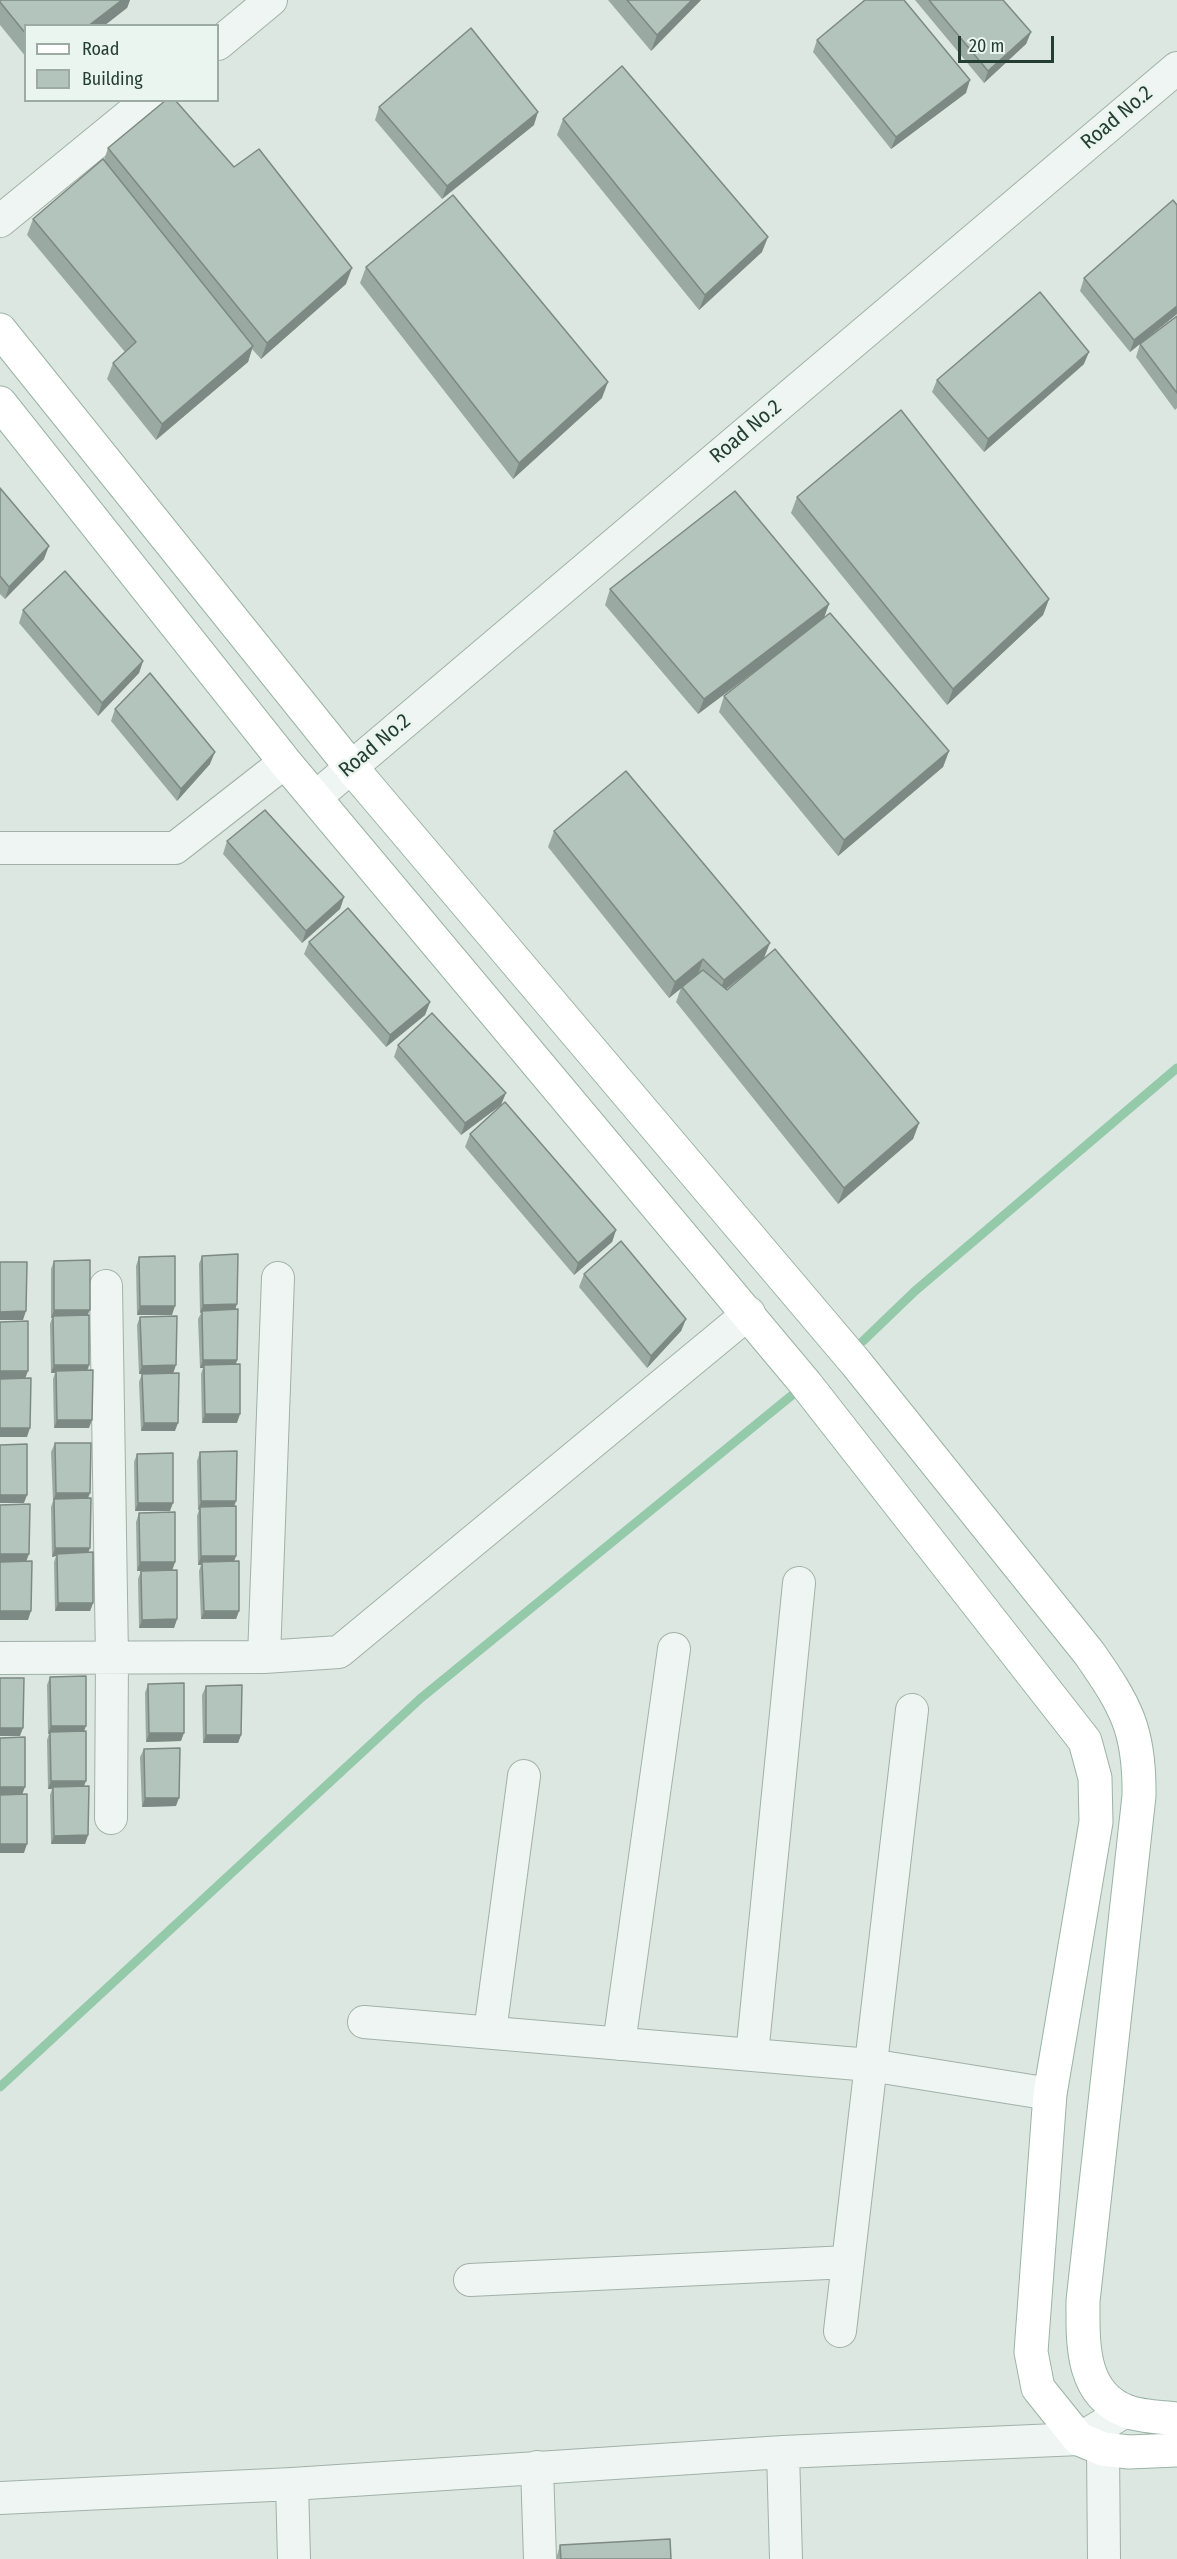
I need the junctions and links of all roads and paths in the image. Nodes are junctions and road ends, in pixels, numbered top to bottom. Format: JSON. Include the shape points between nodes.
{"nodes":[{"id":1,"x":271,"y":0,"type":"edge"},
{"id":2,"x":219,"y":43,"type":"edge"},
{"id":3,"x":1177,"y":68,"type":"edge"},
{"id":4,"x":146,"y":102,"type":"edge"},
{"id":5,"x":0,"y":221,"type":"edge"},
{"id":6,"x":0,"y":330,"type":"edge"},
{"id":7,"x":0,"y":403,"type":"edge"},
{"id":8,"x":285,"y":762,"type":"junction"},
{"id":9,"x":351,"y":767,"type":"junction"},
{"id":10,"x":316,"y":796,"type":"junction"},
{"id":11,"x":0,"y":848,"type":"edge"},
{"id":12,"x":278,"y":1278,"type":"dead end"},
{"id":13,"x":106,"y":1286,"type":"dead end"},
{"id":14,"x":749,"y":1313,"type":"junction"},
{"id":15,"x":856,"y":1363,"type":"junction"},
{"id":16,"x":814,"y":1396,"type":"junction"},
{"id":17,"x":799,"y":1583,"type":"dead end"},
{"id":18,"x":674,"y":1649,"type":"dead end"},
{"id":19,"x":264,"y":1657,"type":"junction"},
{"id":20,"x":0,"y":1658,"type":"edge"},
{"id":21,"x":112,"y":1658,"type":"junction"},
{"id":22,"x":912,"y":1710,"type":"dead end"},
{"id":23,"x":524,"y":1776,"type":"dead end"},
{"id":24,"x":111,"y":1818,"type":"dead end"},
{"id":25,"x":364,"y":2022,"type":"dead end"},
{"id":26,"x":490,"y":2032,"type":"junction"},
{"id":27,"x":619,"y":2044,"type":"junction"},
{"id":28,"x":753,"y":2055,"type":"junction"},
{"id":29,"x":870,"y":2065,"type":"junction"},
{"id":30,"x":1050,"y":2094,"type":"junction"},
{"id":31,"x":848,"y":2262,"type":"junction"},
{"id":32,"x":470,"y":2280,"type":"dead end"},
{"id":33,"x":840,"y":2331,"type":"dead end"},
{"id":34,"x":1126,"y":2411,"type":"junction"},
{"id":35,"x":1177,"y":2419,"type":"edge"},
{"id":36,"x":1091,"y":2444,"type":"junction"},
{"id":37,"x":1177,"y":2450,"type":"edge"},
{"id":38,"x":783,"y":2452,"type":"junction"},
{"id":39,"x":537,"y":2467,"type":"junction"},
{"id":40,"x":292,"y":2484,"type":"junction"},
{"id":41,"x":0,"y":2498,"type":"edge"},
{"id":42,"x":294,"y":2559,"type":"edge"},
{"id":43,"x":540,"y":2559,"type":"edge"},
{"id":44,"x":786,"y":2559,"type":"edge"},
{"id":45,"x":1104,"y":2559,"type":"edge"}],
"edges":[{"from":1,"to":2,"type":"street"},
{"from":3,"to":9,"type":"street","name":"Road No.2"},
{"from":4,"to":5,"type":"street"},
{"from":6,"to":9,"type":"main road"},
{"from":7,"to":8,"type":"main road"},
{"from":8,"to":10,"type":"main road"},
{"from":8,"to":11,"type":"street","via":[[175,848]]},
{"from":9,"to":10,"type":"street","name":"Road No.2"},
{"from":9,"to":15,"type":"main road"},
{"from":10,"to":14,"type":"main road"},
{"from":12,"to":19,"type":"street"},
{"from":13,"to":21,"type":"street"},
{"from":14,"to":16,"type":"main road"},
{"from":14,"to":19,"type":"street","via":[[339,1652]]},
{"from":15,"to":16,"type":"main road"},
{"from":15,"to":34,"type":"main road","via":[[1089,1653],[1132,1724],[1140,1763],[1139,1796],[1083,2301],[1083,2354],[1092,2379],[1109,2401]]},
{"from":16,"to":30,"type":"main road","via":[[1085,1741],[1095,1778],[1096,1822]]},
{"from":17,"to":28,"type":"street"},
{"from":18,"to":27,"type":"street"},
{"from":19,"to":21,"type":"street"},
{"from":20,"to":21,"type":"street"},
{"from":21,"to":24,"type":"street"},
{"from":22,"to":29,"type":"street"},
{"from":23,"to":26,"type":"street"},
{"from":25,"to":26,"type":"street"},
{"from":26,"to":27,"type":"street"},
{"from":27,"to":28,"type":"street"},
{"from":28,"to":29,"type":"street"},
{"from":29,"to":30,"type":"street"},
{"from":29,"to":31,"type":"street"},
{"from":30,"to":36,"type":"main road","via":[[1031,2352],[1038,2388]]},
{"from":31,"to":32,"type":"street"},
{"from":31,"to":33,"type":"street"},
{"from":34,"to":35,"type":"main road"},
{"from":34,"to":36,"type":"street"},
{"from":36,"to":37,"type":"main road","via":[[1129,2452]]},
{"from":36,"to":38,"type":"street"},
{"from":36,"to":45,"type":"street"},
{"from":38,"to":39,"type":"street"},
{"from":38,"to":44,"type":"street"},
{"from":39,"to":40,"type":"street"},
{"from":39,"to":43,"type":"street"},
{"from":40,"to":41,"type":"street"},
{"from":40,"to":42,"type":"street"}]}
